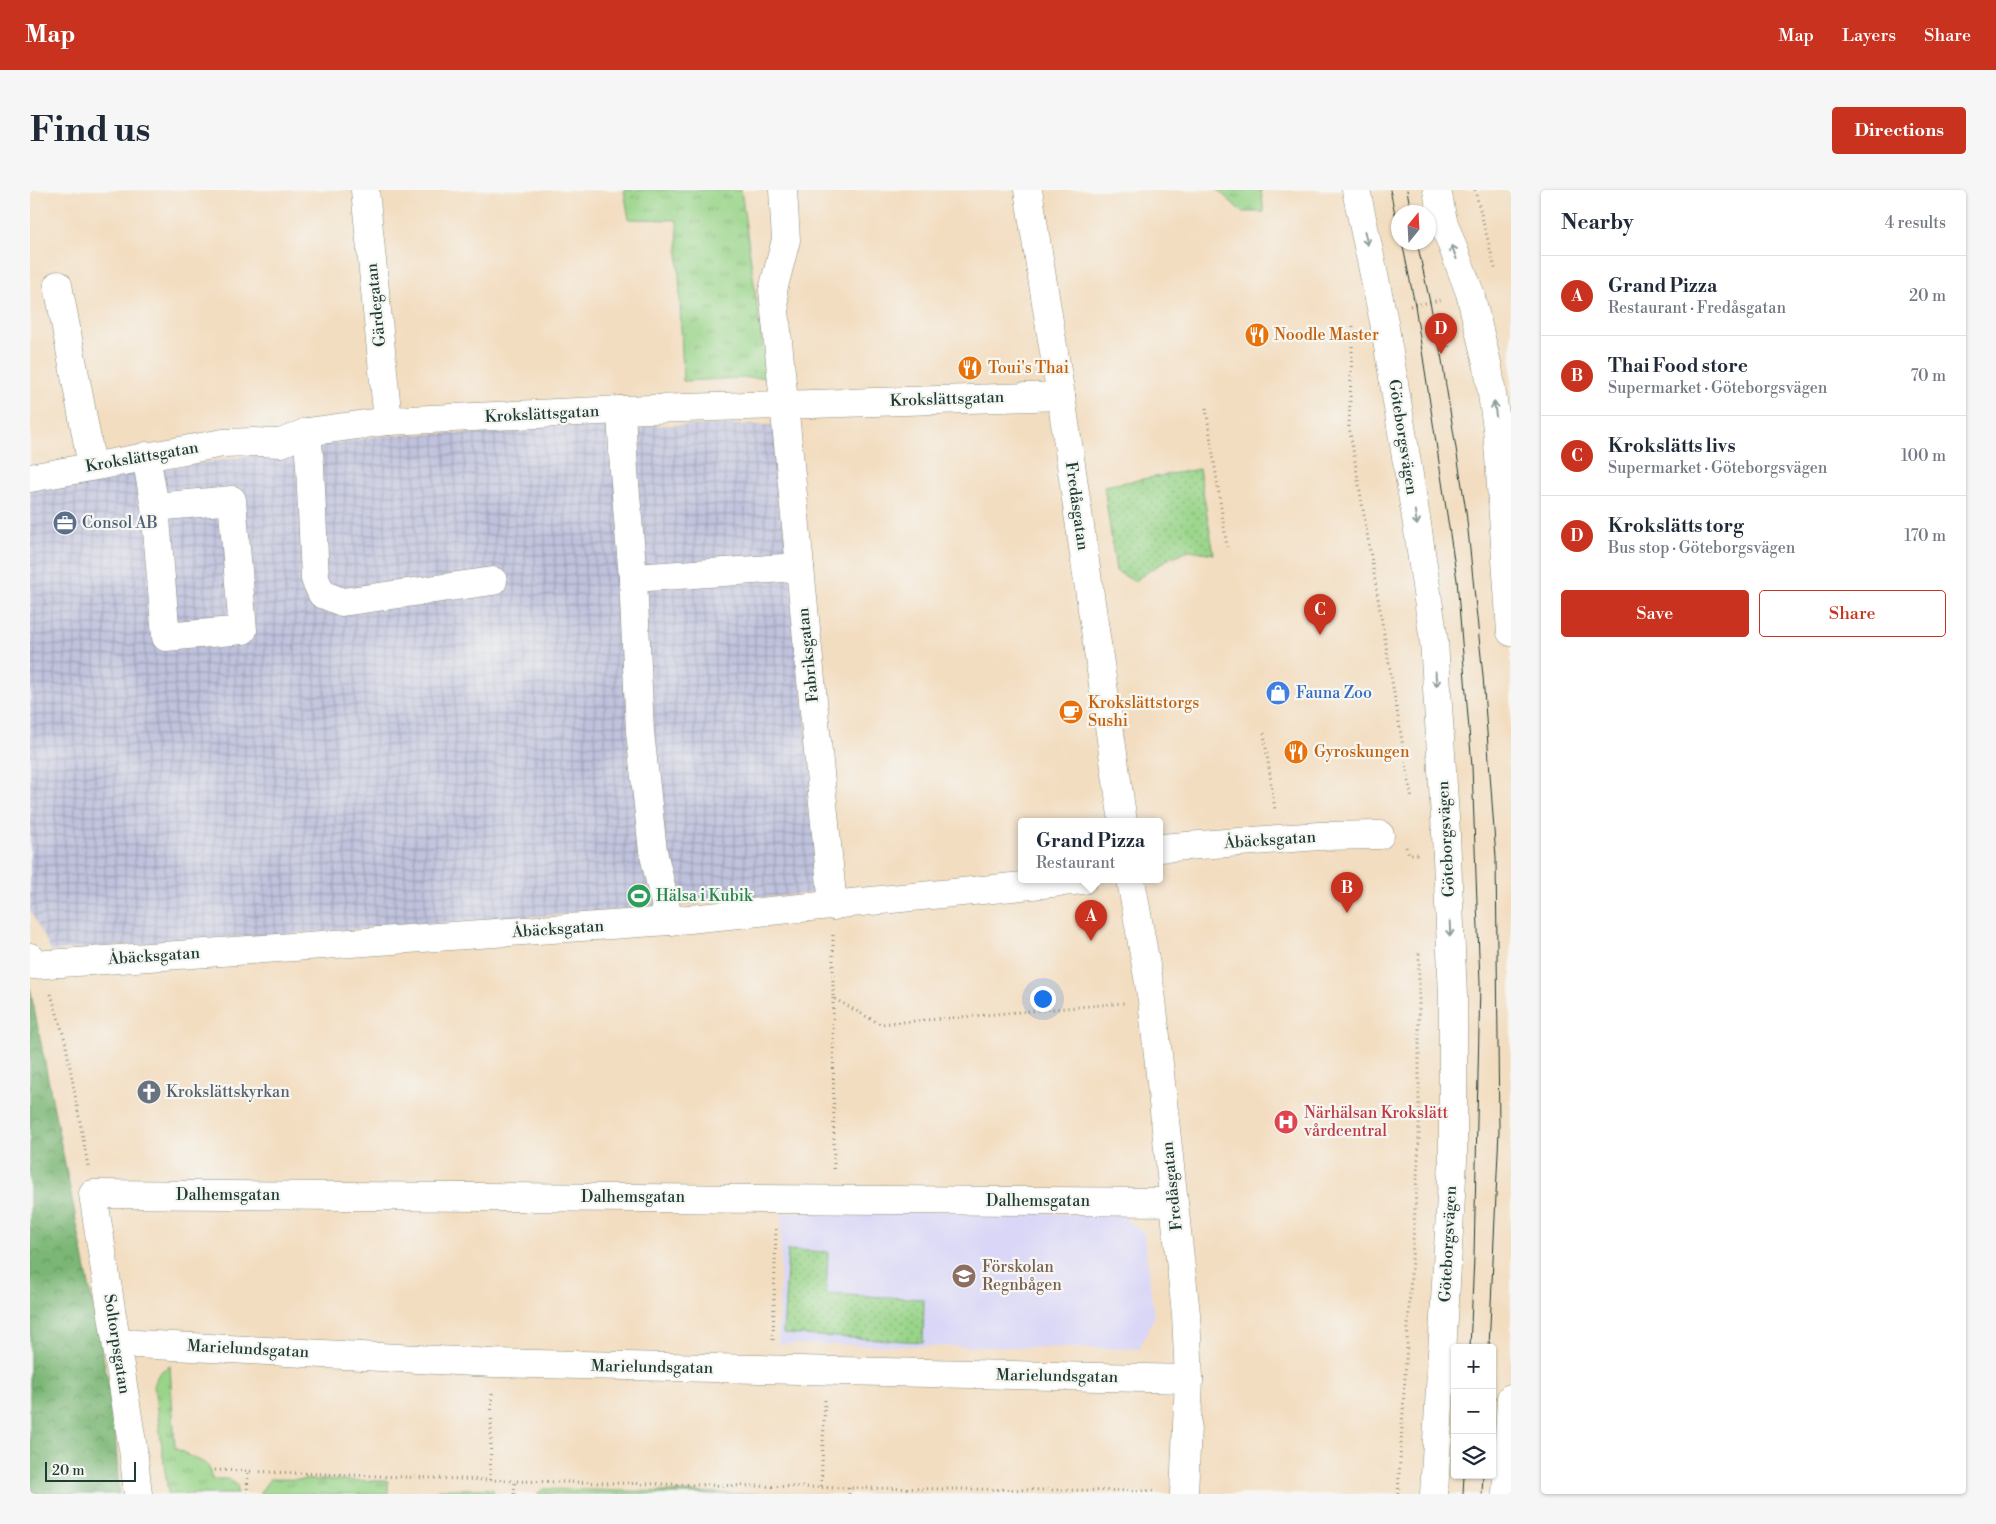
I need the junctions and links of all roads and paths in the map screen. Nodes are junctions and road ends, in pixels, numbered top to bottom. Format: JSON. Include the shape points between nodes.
{"nodes":[{"id":1,"x":365,"y":190,"type":"edge"},
{"id":2,"x":783,"y":190,"type":"edge"},
{"id":3,"x":1028,"y":190,"type":"edge"},
{"id":4,"x":1356,"y":190,"type":"edge"},
{"id":5,"x":1437,"y":190,"type":"edge"},
{"id":6,"x":58,"y":285,"type":"dead end"},
{"id":7,"x":1470,"y":293,"type":"junction"},
{"id":8,"x":1384,"y":322,"type":"junction"},
{"id":9,"x":1353,"y":323,"type":"dead end"},
{"id":10,"x":1061,"y":396,"type":"junction"},
{"id":11,"x":785,"y":404,"type":"junction"},
{"id":12,"x":1206,"y":408,"type":"dead end"},
{"id":13,"x":621,"y":410,"type":"junction"},
{"id":14,"x":388,"y":421,"type":"junction"},
{"id":15,"x":307,"y":432,"type":"junction"},
{"id":16,"x":146,"y":456,"type":"junction"},
{"id":17,"x":92,"y":466,"type":"junction"},
{"id":18,"x":30,"y":478,"type":"edge"},
{"id":19,"x":155,"y":507,"type":"junction"},
{"id":20,"x":1227,"y":547,"type":"dead end"},
{"id":21,"x":800,"y":567,"type":"junction"},
{"id":22,"x":633,"y":578,"type":"junction"},
{"id":23,"x":493,"y":581,"type":"dead end"},
{"id":24,"x":1511,"y":632,"type":"edge"},
{"id":25,"x":1264,"y":733,"type":"dead end"},
{"id":26,"x":1122,"y":818,"type":"edge"},
{"id":27,"x":1380,"y":835,"type":"dead end"},
{"id":28,"x":1279,"y":839,"type":"junction"},
{"id":29,"x":1163,"y":848,"type":"edge"},
{"id":30,"x":1053,"y":883,"type":"edge"},
{"id":31,"x":1132,"y":883,"type":"edge"},
{"id":32,"x":833,"y":906,"type":"junction"},
{"id":33,"x":669,"y":921,"type":"junction"},
{"id":34,"x":32,"y":961,"type":"edge"},
{"id":35,"x":833,"y":998,"type":"junction"},
{"id":36,"x":1152,"y":1000,"type":"junction"},
{"id":37,"x":93,"y":1194,"type":"junction"},
{"id":38,"x":779,"y":1198,"type":"junction"},
{"id":39,"x":834,"y":1199,"type":"junction"},
{"id":40,"x":1173,"y":1202,"type":"junction"},
{"id":41,"x":117,"y":1343,"type":"junction"},
{"id":42,"x":772,"y":1348,"type":"dead end"},
{"id":43,"x":493,"y":1363,"type":"junction"},
{"id":44,"x":825,"y":1370,"type":"junction"},
{"id":45,"x":1189,"y":1379,"type":"junction"},
{"id":46,"x":1511,"y":1398,"type":"edge"},
{"id":47,"x":1510,"y":1444,"type":"edge"},
{"id":48,"x":215,"y":1470,"type":"dead end"},
{"id":49,"x":248,"y":1471,"type":"junction"},
{"id":50,"x":490,"y":1480,"type":"junction"},
{"id":51,"x":515,"y":1481,"type":"junction"},
{"id":52,"x":821,"y":1486,"type":"junction"},
{"id":53,"x":849,"y":1488,"type":"junction"},
{"id":54,"x":1146,"y":1490,"type":"dead end"},
{"id":55,"x":138,"y":1494,"type":"edge"},
{"id":56,"x":247,"y":1494,"type":"edge"},
{"id":57,"x":514,"y":1494,"type":"edge"},
{"id":58,"x":849,"y":1494,"type":"edge"},
{"id":59,"x":1184,"y":1494,"type":"edge"},
{"id":60,"x":1434,"y":1494,"type":"edge"},
{"id":61,"x":1506,"y":1494,"type":"edge"}],
"edges":[{"from":1,"to":14,"type":"street","name":"Gärdegatan"},
{"from":2,"to":11,"type":"street","name":"Fabriksgatan","via":[[786,240],[773,290]]},
{"from":3,"to":10,"type":"street","name":"Fredåsgatan"},
{"from":4,"to":8,"type":"street","name":"Göteborgsvägen","one_way":true},
{"from":7,"to":5,"type":"street","one_way":true,"via":[[1443,222]]},
{"from":6,"to":17,"type":"street"},
{"from":7,"to":8,"type":"path","via":[[1405,307],[1406,317]]},
{"from":24,"to":7,"type":"street","one_way":true,"via":[[1497,428],[1488,367]]},
{"from":8,"to":9,"type":"path"},
{"from":8,"to":60,"type":"street","name":"Göteborgsvägen","one_way":true,"via":[[1434,642],[1447,844],[1453,996],[1453,1160]]},
{"from":10,"to":11,"type":"street","name":"Krokslättsgatan"},
{"from":10,"to":26,"type":"street","name":"Fredåsgatan"},
{"from":11,"to":13,"type":"street","name":"Krokslättsgatan"},
{"from":11,"to":21,"type":"street","name":"Fabriksgatan"},
{"from":12,"to":20,"type":"path"},
{"from":13,"to":14,"type":"street","name":"Krokslättsgatan"},
{"from":13,"to":22,"type":"street"},
{"from":14,"to":15,"type":"street","name":"Krokslättsgatan"},
{"from":15,"to":16,"type":"street","name":"Krokslättsgatan","via":[[282,443],[223,443]]},
{"from":15,"to":23,"type":"street","via":[[315,579],[322,594],[342,602]]},
{"from":16,"to":17,"type":"street","name":"Krokslättsgatan"},
{"from":16,"to":19,"type":"street"},
{"from":17,"to":18,"type":"street","name":"Krokslättsgatan"},
{"from":19,"to":19,"type":"street","via":[[166,636],[243,630],[232,500]]},
{"from":21,"to":22,"type":"street"},
{"from":21,"to":32,"type":"street","name":"Fabriksgatan"},
{"from":22,"to":33,"type":"street","via":[[640,732],[652,851]]},
{"from":25,"to":28,"type":"path"},
{"from":27,"to":28,"type":"street","name":"Åbäcksgatan"},
{"from":28,"to":29,"type":"street","name":"Åbäcksgatan"},
{"from":30,"to":32,"type":"street","name":"Åbäcksgatan"},
{"from":31,"to":36,"type":"street","name":"Fredåsgatan"},
{"from":32,"to":33,"type":"street","name":"Åbäcksgatan"},
{"from":32,"to":35,"type":"path"},
{"from":33,"to":34,"type":"street","name":"Åbäcksgatan"},
{"from":34,"to":37,"type":"path","via":[[52,997],[65,1040]]},
{"from":35,"to":36,"type":"path","via":[[880,1024]]},
{"from":35,"to":39,"type":"path"},
{"from":36,"to":40,"type":"street","name":"Fredåsgatan"},
{"from":37,"to":38,"type":"street","name":"Dalhemsgatan"},
{"from":37,"to":41,"type":"street","name":"Soltorpsgatan"},
{"from":38,"to":39,"type":"street","name":"Dalhemsgatan"},
{"from":38,"to":42,"type":"path","via":[[774,1245]]},
{"from":39,"to":40,"type":"street","name":"Dalhemsgatan"},
{"from":40,"to":45,"type":"street","name":"Fredåsgatan","via":[[1186,1314]]},
{"from":41,"to":43,"type":"street","name":"Marielundsgatan"},
{"from":41,"to":55,"type":"street","name":"Soltorpsgatan"},
{"from":43,"to":44,"type":"street","name":"Marielundsgatan"},
{"from":43,"to":50,"type":"path"},
{"from":44,"to":45,"type":"street","name":"Marielundsgatan"},
{"from":44,"to":52,"type":"path"},
{"from":45,"to":59,"type":"street","name":"Fredåsgatan"},
{"from":46,"to":47,"type":"street"},
{"from":47,"to":61,"type":"street"},
{"from":48,"to":49,"type":"path"},
{"from":49,"to":50,"type":"path"},
{"from":49,"to":56,"type":"path"},
{"from":50,"to":51,"type":"path"},
{"from":51,"to":52,"type":"path"},
{"from":51,"to":57,"type":"path"},
{"from":52,"to":53,"type":"path"},
{"from":53,"to":54,"type":"path"},
{"from":53,"to":58,"type":"path"}]}
